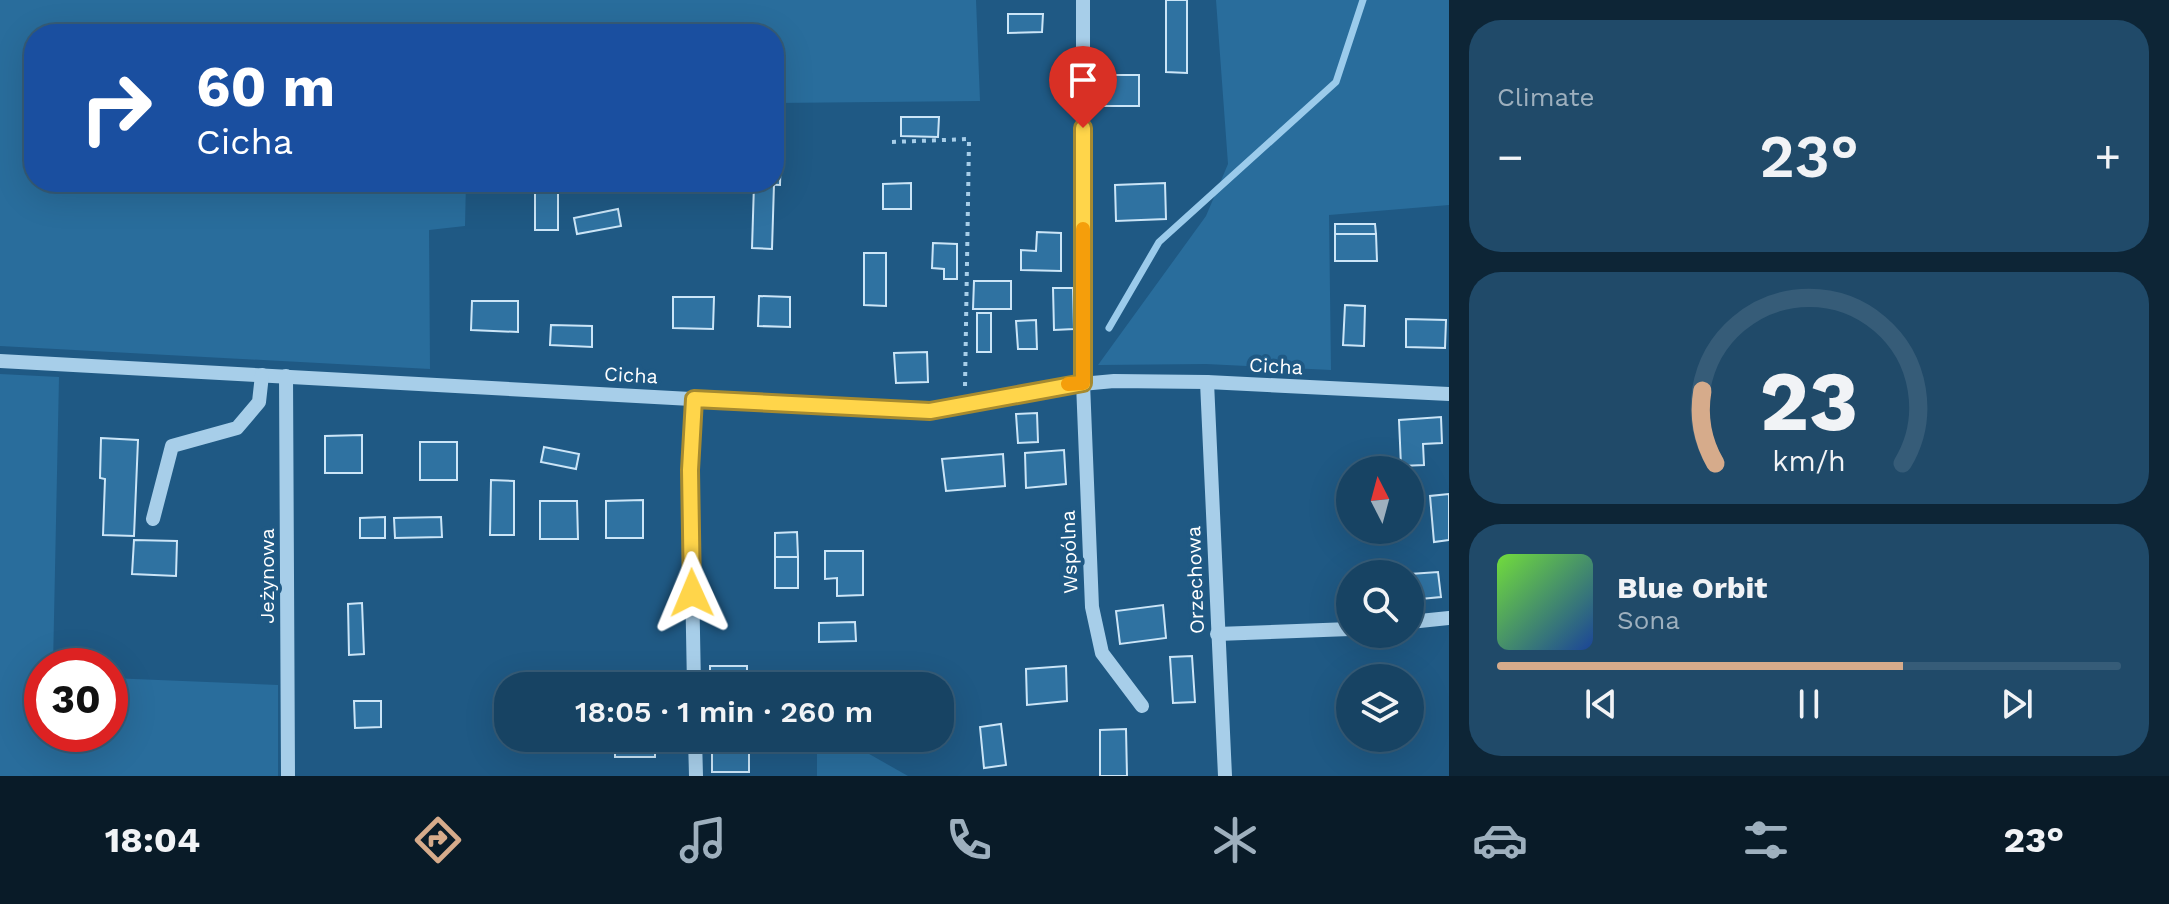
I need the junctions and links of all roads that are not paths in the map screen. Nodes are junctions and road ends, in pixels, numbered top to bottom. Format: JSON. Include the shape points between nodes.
{"nodes":[{"id":1,"x":1083,"y":0,"type":"edge"},
{"id":2,"x":0,"y":361,"type":"edge"},
{"id":3,"x":262,"y":375,"type":"junction"},
{"id":4,"x":286,"y":376,"type":"junction"},
{"id":5,"x":1207,"y":382,"type":"junction"},
{"id":6,"x":1083,"y":383,"type":"junction"},
{"id":7,"x":1449,"y":394,"type":"edge"},
{"id":8,"x":694,"y":399,"type":"junction"},
{"id":9,"x":153,"y":519,"type":"dead end"},
{"id":10,"x":1449,"y":618,"type":"edge"},
{"id":11,"x":1424,"y":621,"type":"edge"},
{"id":12,"x":1336,"y":630,"type":"edge"},
{"id":13,"x":1217,"y":634,"type":"junction"},
{"id":14,"x":694,"y":672,"type":"edge"},
{"id":15,"x":1142,"y":706,"type":"dead end"},
{"id":16,"x":695,"y":752,"type":"edge"},
{"id":17,"x":288,"y":776,"type":"edge"},
{"id":18,"x":696,"y":776,"type":"edge"},
{"id":19,"x":1225,"y":776,"type":"edge"}],
"edges":[{"from":1,"to":6,"type":"street","name":"Wspólna"},
{"from":2,"to":3,"type":"street","name":"Cicha"},
{"from":3,"to":4,"type":"street","name":"Cicha"},
{"from":3,"to":9,"type":"street","via":[[259,402],[237,428],[172,446]]},
{"from":4,"to":8,"type":"street","name":"Cicha"},
{"from":4,"to":17,"type":"street","name":"Jeżynowa"},
{"from":5,"to":6,"type":"street","name":"Cicha"},
{"from":5,"to":7,"type":"street","name":"Cicha"},
{"from":5,"to":13,"type":"street","name":"Orzechowa"},
{"from":6,"to":8,"type":"street","name":"Cicha","via":[[917,411]]},
{"from":6,"to":15,"type":"street","name":"Wspólna","via":[[1092,607],[1102,653]]},
{"from":8,"to":14,"type":"street"},
{"from":10,"to":11,"type":"street"},
{"from":12,"to":13,"type":"street"},
{"from":13,"to":19,"type":"street","name":"Orzechowa"},
{"from":16,"to":18,"type":"street"}]}
